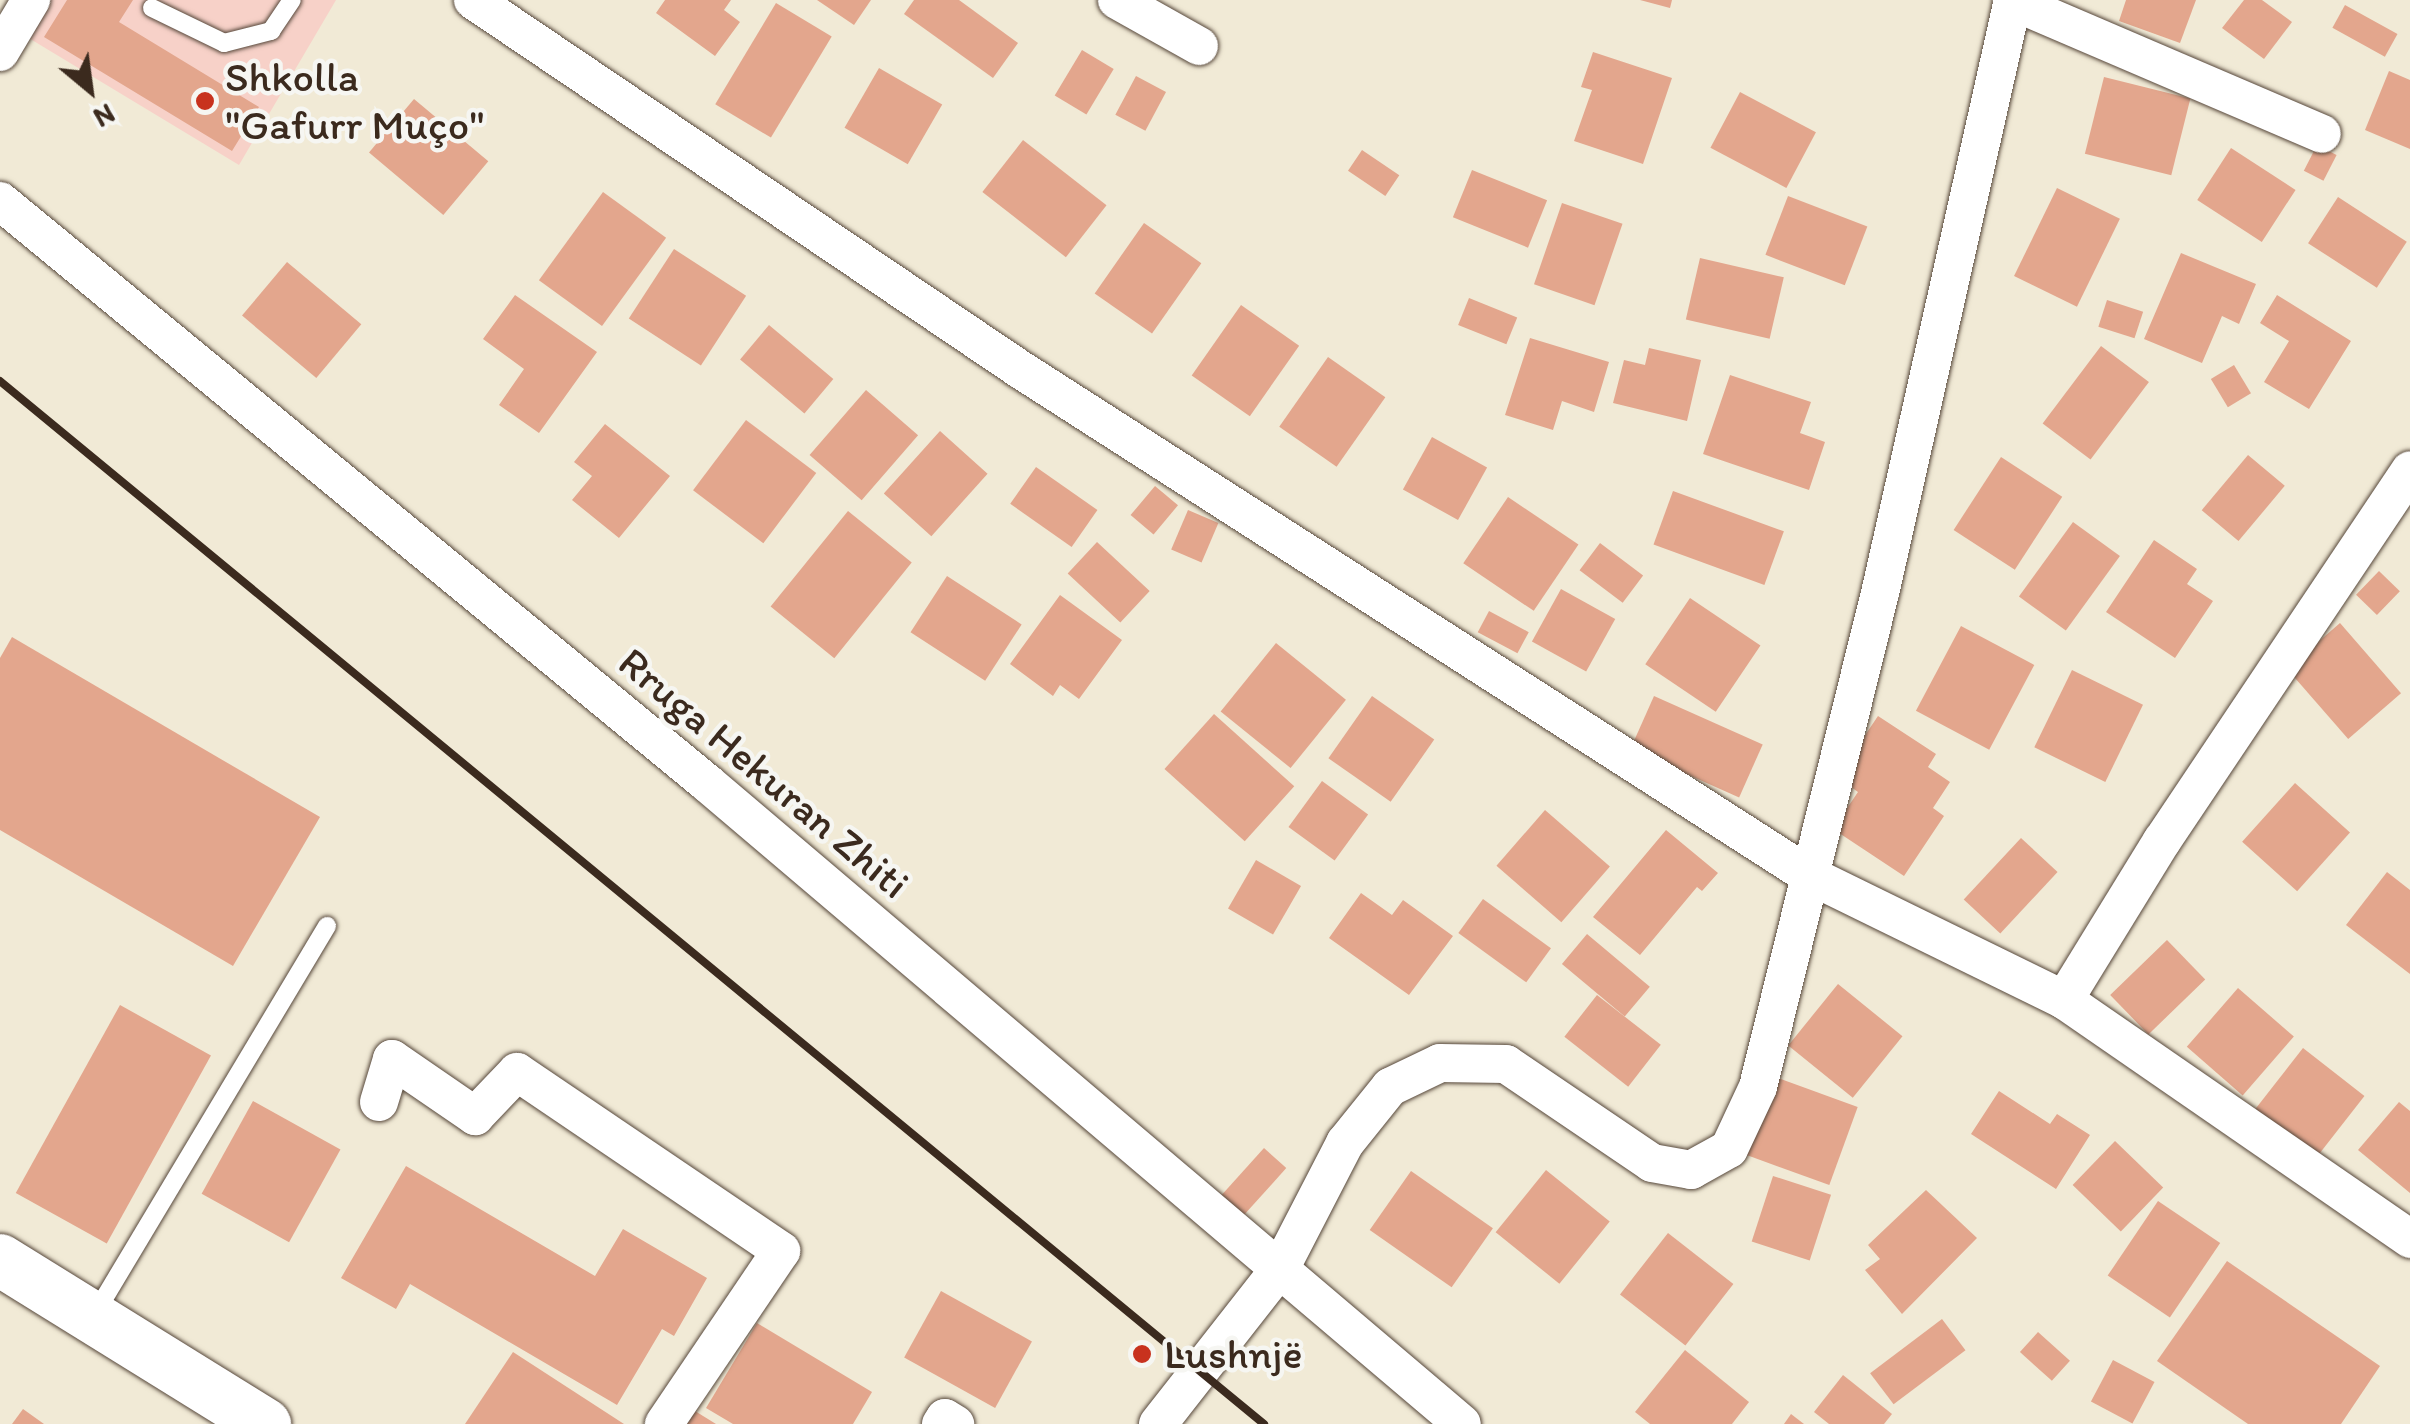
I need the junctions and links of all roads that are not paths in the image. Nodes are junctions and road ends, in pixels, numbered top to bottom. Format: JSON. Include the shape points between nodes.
{"nodes":[{"id":1,"x":31,"y":0,"type":"edge"},
{"id":2,"x":292,"y":0,"type":"edge"},
{"id":3,"x":473,"y":0,"type":"edge"},
{"id":4,"x":1117,"y":0,"type":"edge"},
{"id":5,"x":2013,"y":1,"type":"edge"},
{"id":6,"x":152,"y":8,"type":"dead end"},
{"id":7,"x":1199,"y":46,"type":"dead end"},
{"id":8,"x":0,"y":52,"type":"edge"},
{"id":9,"x":2322,"y":134,"type":"dead end"},
{"id":10,"x":0,"y":201,"type":"edge"},
{"id":11,"x":2410,"y":470,"type":"edge"},
{"id":12,"x":2396,"y":519,"type":"edge"},
{"id":13,"x":1807,"y":874,"type":"junction"},
{"id":14,"x":327,"y":926,"type":"dead end"},
{"id":15,"x":2064,"y":1000,"type":"junction"},
{"id":16,"x":379,"y":1102,"type":"dead end"},
{"id":17,"x":2410,"y":1239,"type":"edge"},
{"id":18,"x":0,"y":1260,"type":"edge"},
{"id":19,"x":1281,"y":1267,"type":"junction"},
{"id":20,"x":92,"y":1318,"type":"junction"},
{"id":21,"x":265,"y":1424,"type":"edge"},
{"id":22,"x":664,"y":1424,"type":"edge"},
{"id":23,"x":942,"y":1424,"type":"edge"},
{"id":24,"x":955,"y":1424,"type":"edge"},
{"id":25,"x":1158,"y":1424,"type":"edge"},
{"id":26,"x":1462,"y":1424,"type":"edge"}],
"edges":[{"from":1,"to":8,"type":"street"},
{"from":2,"to":6,"type":"lane","via":[[271,32],[224,42]]},
{"from":3,"to":13,"type":"street","via":[[1021,370]]},
{"from":4,"to":7,"type":"street"},
{"from":5,"to":9,"type":"street"},
{"from":5,"to":13,"type":"street","via":[[1881,589]]},
{"from":10,"to":19,"type":"street","name":"Rruga Hekuran Zhiti"},
{"from":11,"to":12,"type":"street"},
{"from":12,"to":15,"type":"street"},
{"from":13,"to":15,"type":"street"},
{"from":13,"to":19,"type":"street","via":[[1758,1087],[1729,1148],[1691,1170],[1652,1163],[1506,1064],[1440,1063],[1390,1087],[1345,1143]]},
{"from":14,"to":20,"type":"lane"},
{"from":15,"to":17,"type":"street"},
{"from":16,"to":22,"type":"street","via":[[392,1060],[476,1116],[517,1072],[781,1252]]},
{"from":18,"to":20,"type":"main road"},
{"from":19,"to":25,"type":"street"},
{"from":19,"to":26,"type":"street","name":"Rruga Hekuran Zhiti"},
{"from":20,"to":21,"type":"main road"},
{"from":23,"to":24,"type":"street","via":[[946,1418]]}]}
